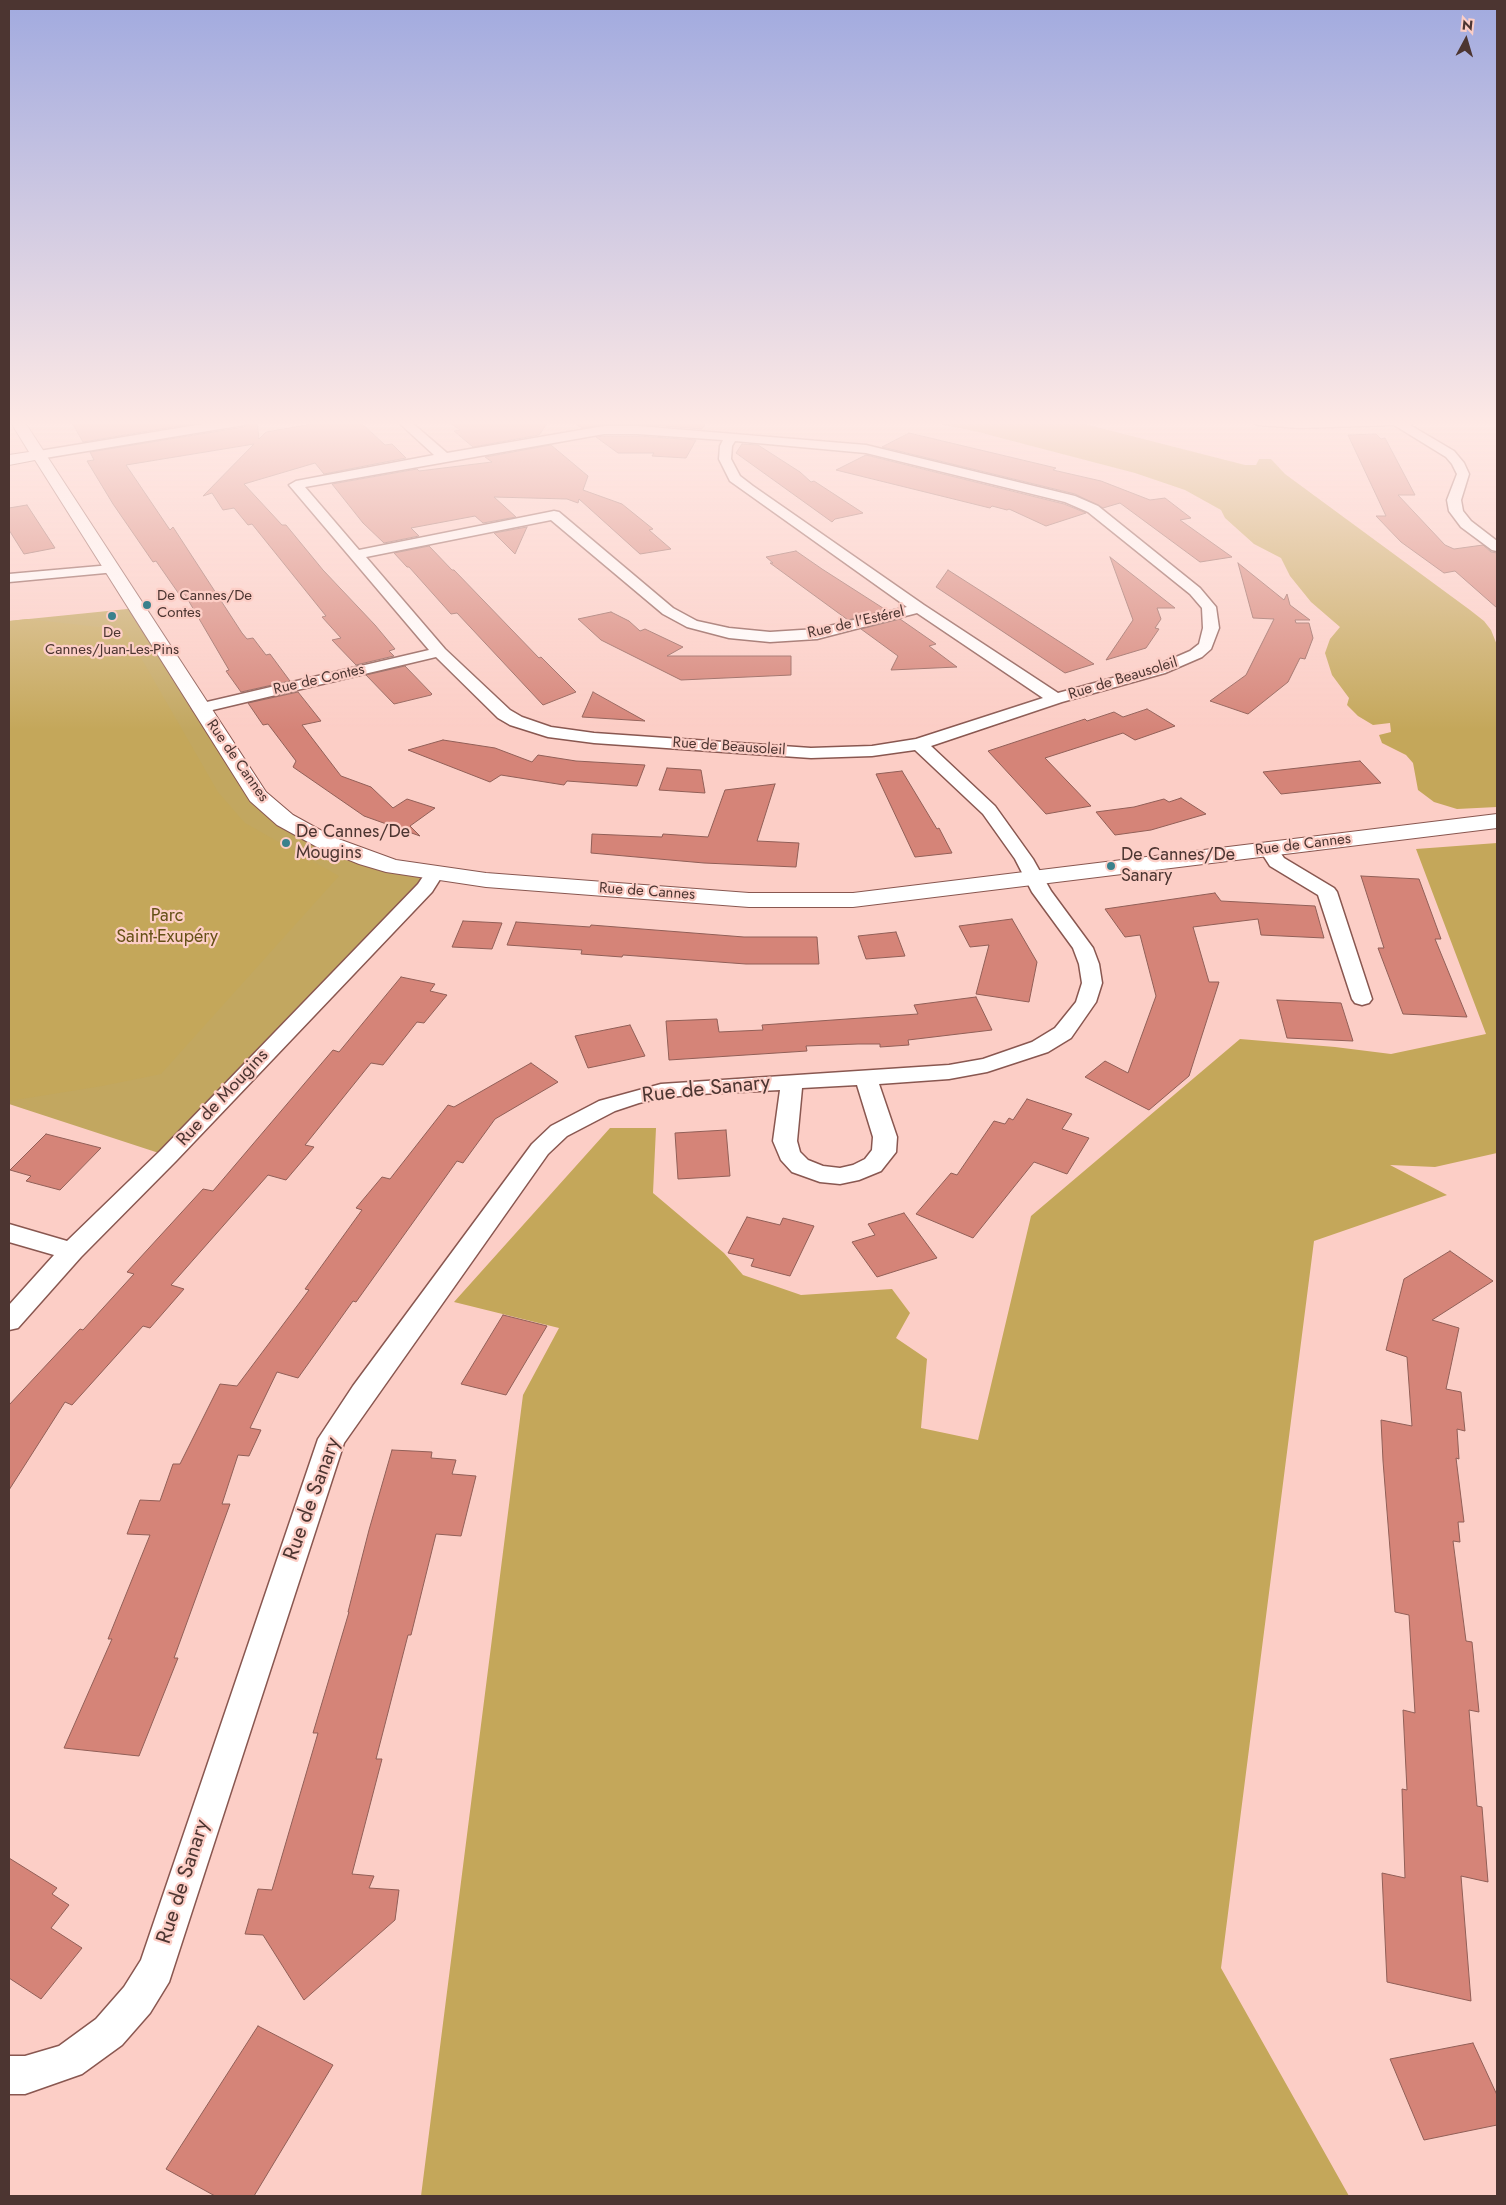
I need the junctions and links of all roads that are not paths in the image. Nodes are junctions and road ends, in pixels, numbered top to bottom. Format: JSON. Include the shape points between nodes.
{"nodes":[{"id":1,"x":83,"y":524,"type":"edge"},
{"id":2,"x":329,"y":524,"type":"edge"},
{"id":3,"x":510,"y":524,"type":"edge"},
{"id":4,"x":565,"y":524,"type":"edge"},
{"id":5,"x":798,"y":524,"type":"edge"},
{"id":6,"x":1112,"y":524,"type":"edge"},
{"id":7,"x":1466,"y":524,"type":"edge"},
{"id":8,"x":1497,"y":547,"type":"edge"},
{"id":9,"x":356,"y":555,"type":"junction"},
{"id":10,"x":111,"y":569,"type":"junction"},
{"id":11,"x":9,"y":578,"type":"edge"},
{"id":12,"x":919,"y":608,"type":"junction"},
{"id":13,"x":439,"y":652,"type":"junction"},
{"id":14,"x":1056,"y":700,"type":"junction"},
{"id":15,"x":200,"y":708,"type":"junction"},
{"id":16,"x":920,"y":744,"type":"junction"},
{"id":17,"x":1497,"y":821,"type":"edge"},
{"id":18,"x":1268,"y":849,"type":"junction"},
{"id":19,"x":435,"y":874,"type":"junction"},
{"id":20,"x":1035,"y":878,"type":"junction"},
{"id":21,"x":1362,"y":1000,"type":"dead end"},
{"id":22,"x":866,"y":1078,"type":"junction"},
{"id":23,"x":792,"y":1082,"type":"junction"},
{"id":24,"x":9,"y":1233,"type":"edge"},
{"id":25,"x":72,"y":1251,"type":"junction"},
{"id":26,"x":9,"y":1321,"type":"edge"},
{"id":27,"x":9,"y":2075,"type":"edge"}],
"edges":[{"from":1,"to":10,"type":"street","name":"Rue de Cannes"},
{"from":2,"to":9,"type":"street","name":"Rue de Beausoleil"},
{"from":3,"to":9,"type":"street","name":"Rue de l'Estérel"},
{"from":4,"to":12,"type":"street","name":"Rue de l'Estérel","via":[[668,611],[710,629],[760,636],[817,634]]},
{"from":5,"to":12,"type":"street"},
{"from":6,"to":14,"type":"street","name":"Rue de Beausoleil","via":[[1195,591],[1209,607],[1212,628],[1206,646],[1196,654],[1159,670]]},
{"from":7,"to":8,"type":"street"},
{"from":9,"to":13,"type":"street","name":"Rue de Beausoleil"},
{"from":10,"to":11,"type":"street"},
{"from":10,"to":15,"type":"street","name":"Rue de Cannes"},
{"from":12,"to":14,"type":"street"},
{"from":13,"to":15,"type":"street","name":"Rue de Contes"},
{"from":13,"to":16,"type":"street","name":"Rue de Beausoleil","via":[[504,714],[548,732],[818,753],[872,751]]},
{"from":14,"to":16,"type":"street","name":"Rue de Beausoleil"},
{"from":15,"to":19,"type":"street","name":"Rue de Cannes","via":[[258,796],[285,820],[325,842],[367,859]]},
{"from":16,"to":20,"type":"street","name":"Rue de Sanary","via":[[989,810]]},
{"from":17,"to":18,"type":"street","name":"Rue de Cannes"},
{"from":18,"to":20,"type":"street","name":"Rue de Cannes"},
{"from":18,"to":21,"type":"street","via":[[1276,862],[1327,892]]},
{"from":19,"to":20,"type":"street","name":"Rue de Cannes","via":[[794,901],[853,900]]},
{"from":19,"to":25,"type":"street","name":"Rue de Mougins","via":[[168,1156]]},
{"from":20,"to":22,"type":"street","name":"Rue de Sanary","via":[[1083,948],[1089,964],[1092,984],[1086,1002],[1063,1033],[1040,1047],[987,1065],[949,1072]]},
{"from":22,"to":23,"type":"street","name":"Rue de Sanary"},
{"from":22,"to":23,"type":"street","name":"Rue de Sanary","via":[[885,1138],[884,1152],[873,1165],[840,1176],[820,1174],[800,1166],[789,1155],[785,1141]]},
{"from":23,"to":27,"type":"street","name":"Rue de Sanary","via":[[699,1086],[634,1097],[607,1106],[559,1131],[540,1149],[332,1439],[156,1969],[137,2000],[109,2032],[69,2061],[25,2075]]},
{"from":24,"to":25,"type":"street"},
{"from":25,"to":26,"type":"street","name":"Rue de Mougins"}]}
